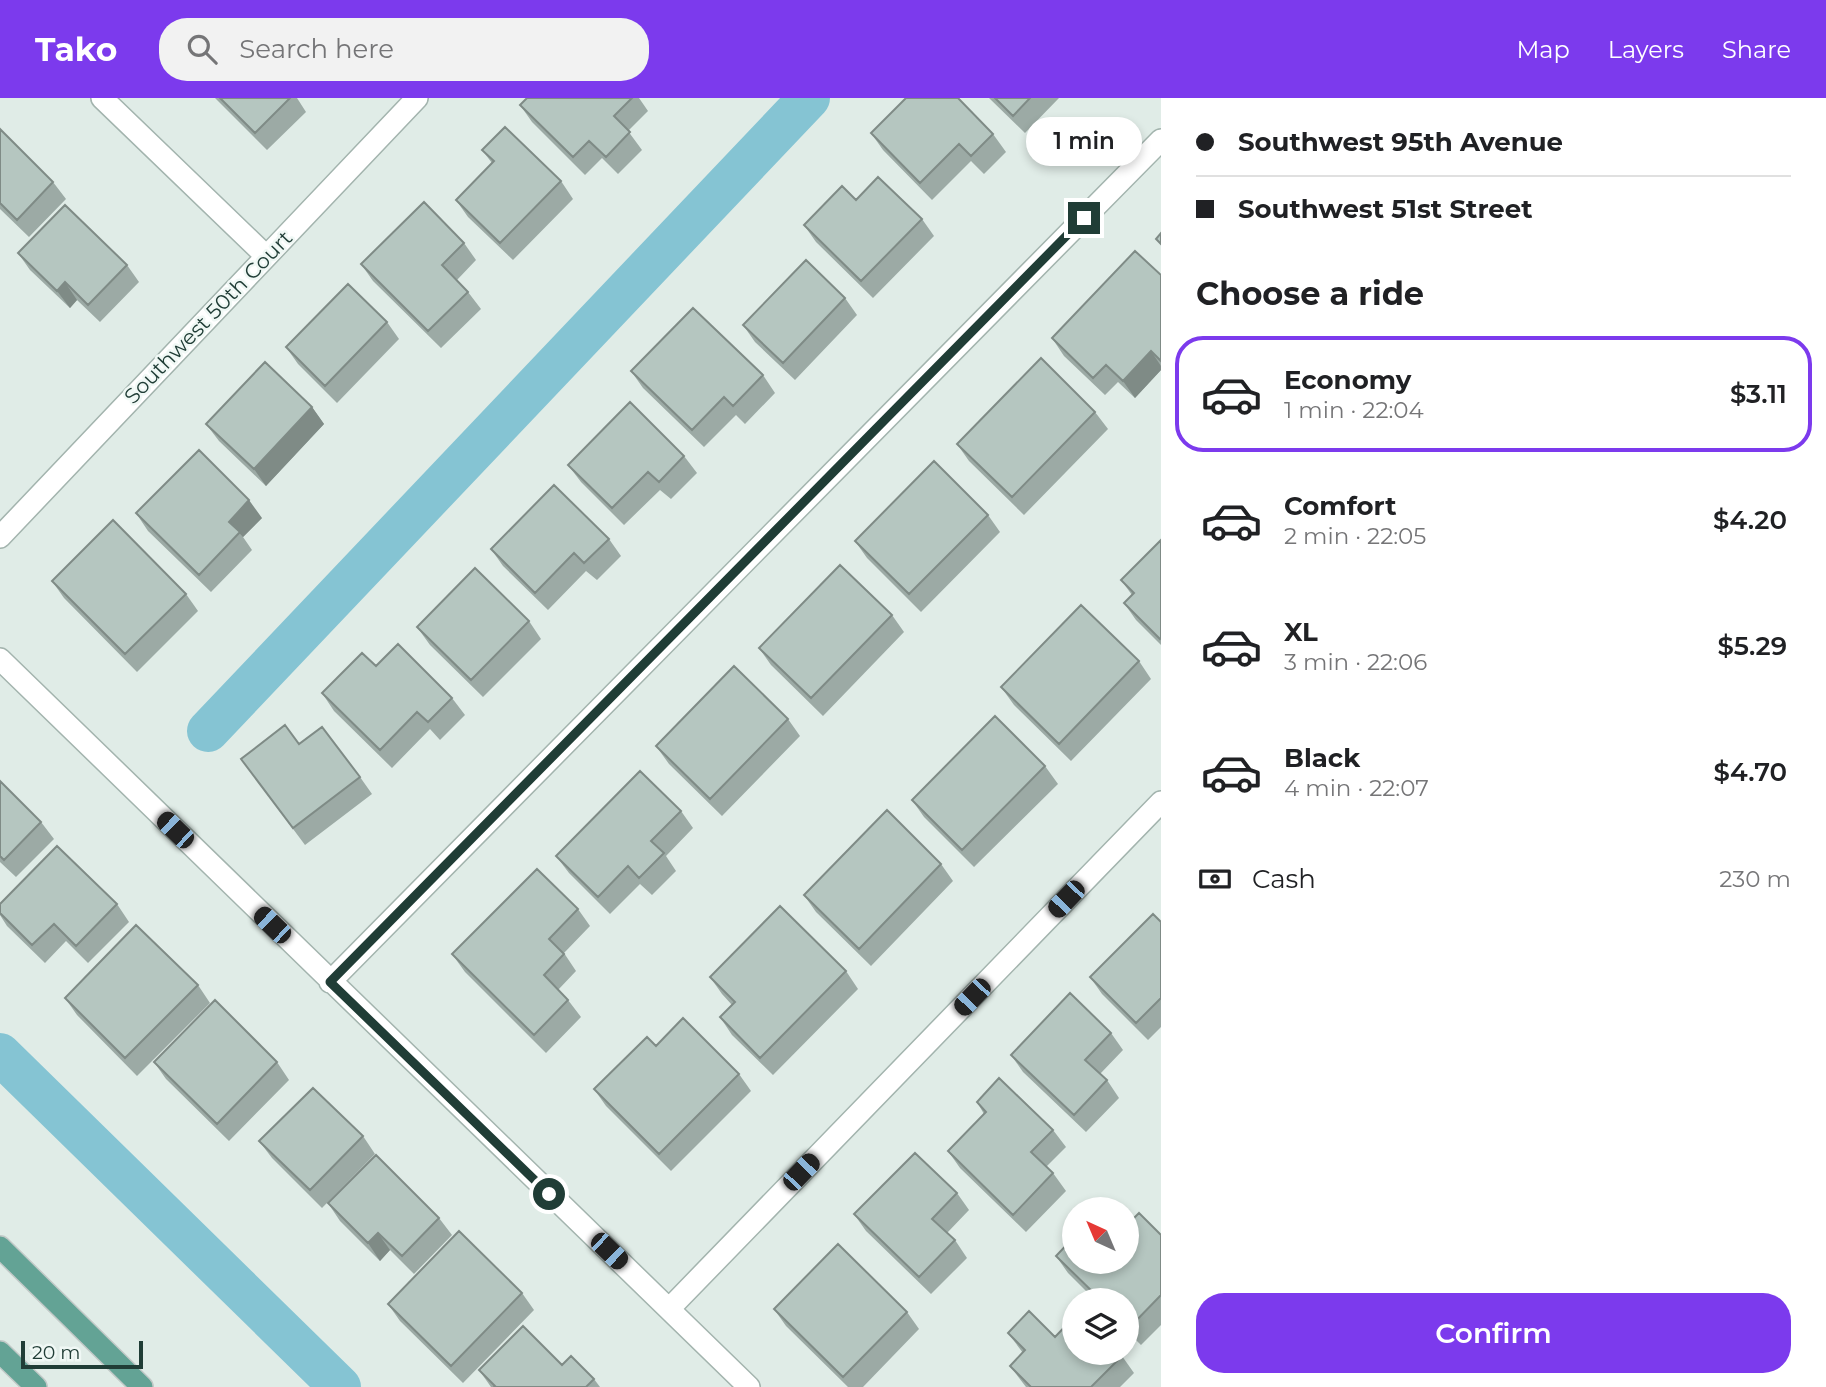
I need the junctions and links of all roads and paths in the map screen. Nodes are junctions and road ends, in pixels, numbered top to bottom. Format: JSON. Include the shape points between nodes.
{"nodes":[{"id":1,"x":102,"y":98,"type":"edge"},
{"id":2,"x":417,"y":98,"type":"edge"},
{"id":3,"x":1161,"y":140,"type":"edge"},
{"id":4,"x":266,"y":256,"type":"junction"},
{"id":5,"x":0,"y":537,"type":"edge"},
{"id":6,"x":0,"y":659,"type":"edge"},
{"id":7,"x":1161,"y":802,"type":"edge"},
{"id":8,"x":330,"y":982,"type":"junction"},
{"id":9,"x":0,"y":1247,"type":"edge"},
{"id":10,"x":668,"y":1309,"type":"junction"},
{"id":11,"x":0,"y":1352,"type":"edge"},
{"id":12,"x":36,"y":1387,"type":"edge"},
{"id":13,"x":142,"y":1387,"type":"edge"},
{"id":14,"x":749,"y":1387,"type":"edge"}],
"edges":[{"from":1,"to":4,"type":"street"},
{"from":2,"to":4,"type":"street","name":"Southwest 50th Court"},
{"from":3,"to":8,"type":"street"},
{"from":4,"to":5,"type":"street","name":"Southwest 50th Court"},
{"from":6,"to":8,"type":"street"},
{"from":7,"to":10,"type":"street"},
{"from":8,"to":10,"type":"street"},
{"from":9,"to":13,"type":"main road"},
{"from":10,"to":14,"type":"street"},
{"from":11,"to":12,"type":"main road"}]}
